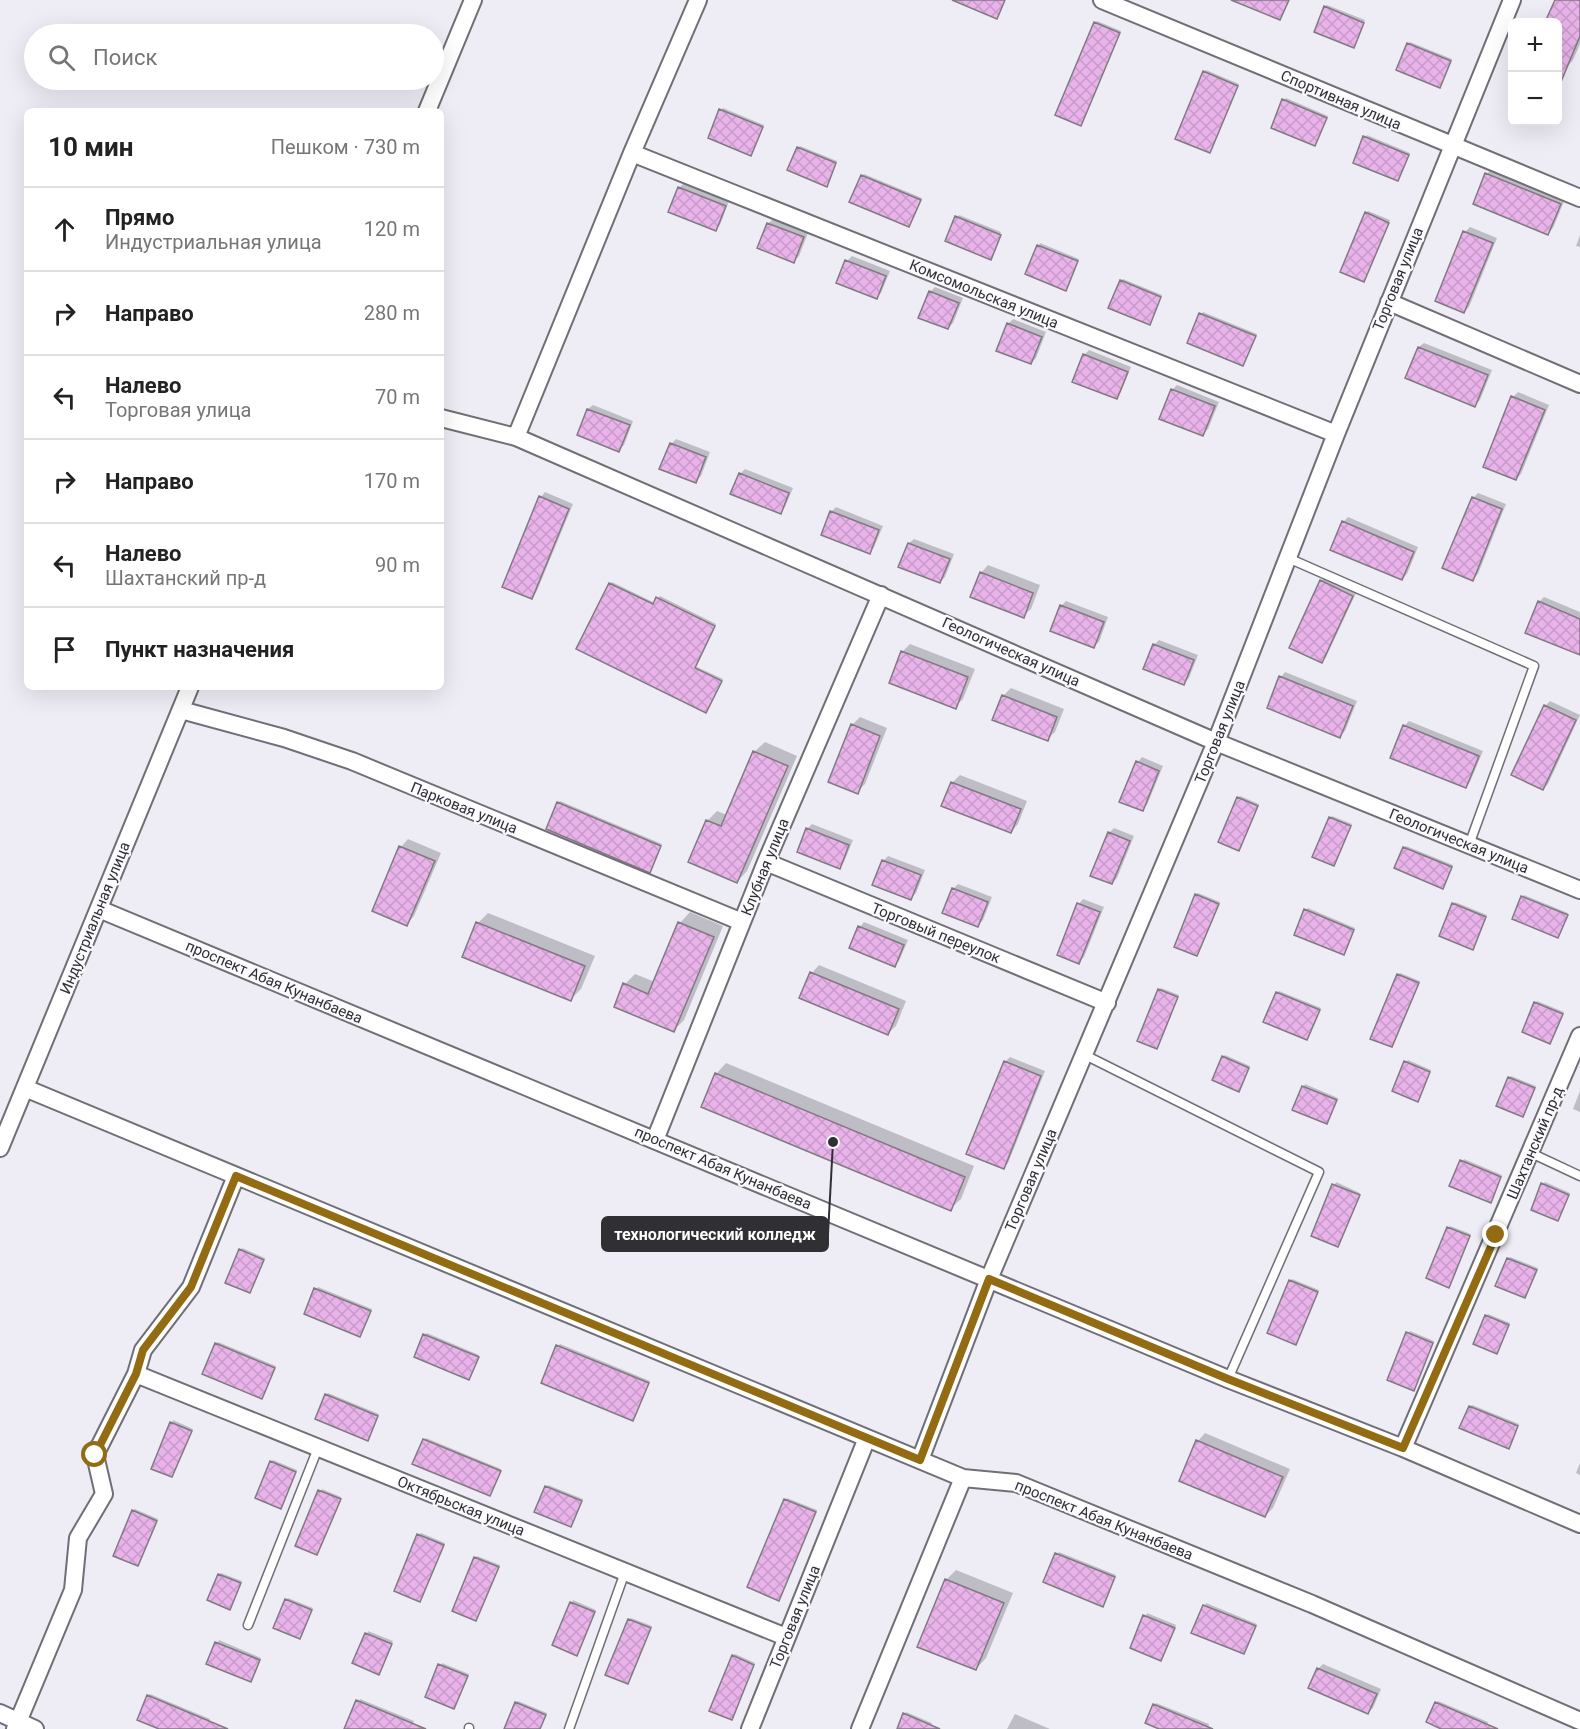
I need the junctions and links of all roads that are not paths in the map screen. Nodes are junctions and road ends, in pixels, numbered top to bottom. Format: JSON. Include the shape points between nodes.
{"nodes":[{"id":1,"x":473,"y":0,"type":"edge"},
{"id":2,"x":698,"y":0,"type":"edge"},
{"id":3,"x":1102,"y":0,"type":"edge"},
{"id":4,"x":1512,"y":0,"type":"edge"},
{"id":5,"x":444,"y":70,"type":"edge"},
{"id":6,"x":436,"y":90,"type":"edge"},
{"id":7,"x":428,"y":108,"type":"edge"},
{"id":8,"x":1451,"y":146,"type":"junction"},
{"id":9,"x":632,"y":153,"type":"junction"},
{"id":10,"x":1580,"y":198,"type":"edge"},
{"id":11,"x":1389,"y":302,"type":"junction"},
{"id":12,"x":1580,"y":384,"type":"edge"},
{"id":13,"x":444,"y":419,"type":"edge"},
{"id":14,"x":1336,"y":434,"type":"junction"},
{"id":15,"x":516,"y":437,"type":"junction"},
{"id":16,"x":1288,"y":558,"type":"junction"},
{"id":17,"x":881,"y":596,"type":"junction"},
{"id":18,"x":189,"y":690,"type":"edge"},
{"id":19,"x":181,"y":710,"type":"junction"},
{"id":20,"x":1216,"y":742,"type":"junction"},
{"id":21,"x":1469,"y":845,"type":"junction"},
{"id":22,"x":766,"y":862,"type":"junction"},
{"id":23,"x":1580,"y":890,"type":"edge"},
{"id":24,"x":99,"y":909,"type":"junction"},
{"id":25,"x":742,"y":922,"type":"junction"},
{"id":26,"x":1107,"y":1003,"type":"junction"},
{"id":27,"x":1580,"y":1036,"type":"edge"},
{"id":28,"x":1084,"y":1055,"type":"junction"},
{"id":29,"x":25,"y":1088,"type":"junction"},
{"id":30,"x":655,"y":1140,"type":"junction"},
{"id":31,"x":0,"y":1148,"type":"edge"},
{"id":32,"x":1531,"y":1153,"type":"junction"},
{"id":33,"x":236,"y":1176,"type":"junction"},
{"id":34,"x":1580,"y":1176,"type":"edge"},
{"id":35,"x":989,"y":1279,"type":"junction"},
{"id":36,"x":136,"y":1374,"type":"junction"},
{"id":37,"x":1228,"y":1379,"type":"junction"},
{"id":38,"x":867,"y":1438,"type":"junction"},
{"id":39,"x":318,"y":1448,"type":"junction"},
{"id":40,"x":1403,"y":1448,"type":"junction"},
{"id":41,"x":920,"y":1460,"type":"junction"},
{"id":42,"x":963,"y":1478,"type":"junction"},
{"id":43,"x":1580,"y":1524,"type":"edge"},
{"id":44,"x":625,"y":1572,"type":"junction"},
{"id":45,"x":248,"y":1625,"type":"dead end"},
{"id":46,"x":786,"y":1637,"type":"junction"},
{"id":47,"x":0,"y":1713,"type":"edge"},
{"id":48,"x":1580,"y":1721,"type":"edge"},
{"id":49,"x":16,"y":1725,"type":"edge"},
{"id":50,"x":35,"y":1729,"type":"edge"},
{"id":51,"x":569,"y":1729,"type":"edge"},
{"id":52,"x":750,"y":1729,"type":"edge"},
{"id":53,"x":860,"y":1729,"type":"edge"}],
"edges":[{"from":1,"to":5,"type":"street"},
{"from":2,"to":9,"type":"street"},
{"from":3,"to":8,"type":"street","name":"Спортивная улица"},
{"from":4,"to":8,"type":"street","name":"Торговая улица"},
{"from":6,"to":7,"type":"street"},
{"from":8,"to":10,"type":"street","name":"Спортивная улица"},
{"from":8,"to":11,"type":"street","name":"Торговая улица"},
{"from":9,"to":14,"type":"street","name":"Комсомольская улица"},
{"from":9,"to":15,"type":"street"},
{"from":11,"to":12,"type":"street"},
{"from":11,"to":14,"type":"street","name":"Торговая улица"},
{"from":13,"to":15,"type":"street","name":"Геологическая улица"},
{"from":14,"to":16,"type":"street","name":"Торговая улица"},
{"from":15,"to":17,"type":"street","name":"Геологическая улица"},
{"from":16,"to":20,"type":"street","name":"Торговая улица"},
{"from":16,"to":21,"type":"lane","via":[[1534,666]]},
{"from":17,"to":20,"type":"street","name":"Геологическая улица"},
{"from":17,"to":22,"type":"street","name":"Клубная улица"},
{"from":18,"to":19,"type":"street","name":"Индустриальная улица"},
{"from":19,"to":24,"type":"street","name":"Индустриальная улица"},
{"from":19,"to":25,"type":"street","name":"Парковая улица","via":[[352,761]]},
{"from":20,"to":21,"type":"street","name":"Геологическая улица"},
{"from":20,"to":26,"type":"street","name":"Торговая улица"},
{"from":21,"to":23,"type":"street","name":"Геологическая улица"},
{"from":22,"to":25,"type":"street","name":"Клубная улица"},
{"from":22,"to":26,"type":"street","name":"Торговый переулок"},
{"from":24,"to":29,"type":"street","name":"Индустриальная улица"},
{"from":24,"to":30,"type":"street","name":"проспект Абая Кунанбаева"},
{"from":25,"to":30,"type":"street","name":"Клубная улица"},
{"from":26,"to":28,"type":"street","name":"Торговая улица"},
{"from":27,"to":32,"type":"street","name":"Шахтанский пр-д"},
{"from":28,"to":35,"type":"street","name":"Торговая улица"},
{"from":28,"to":37,"type":"lane","via":[[1319,1172]]},
{"from":29,"to":31,"type":"street","name":"Индустриальная улица"},
{"from":29,"to":33,"type":"street","name":"проспект Абая Кунанбаева"},
{"from":30,"to":35,"type":"street","name":"проспект Абая Кунанбаева"},
{"from":32,"to":34,"type":"lane"},
{"from":32,"to":40,"type":"street","name":"Шахтанский пр-д"},
{"from":33,"to":36,"type":"street","via":[[191,1287],[143,1350]]},
{"from":33,"to":38,"type":"street","name":"проспект Абая Кунанбаева"},
{"from":35,"to":37,"type":"street","name":"проспект Абая Кунанбаева"},
{"from":35,"to":41,"type":"street","name":"Торговая улица"},
{"from":36,"to":39,"type":"street","name":"Октябрьская улица"},
{"from":36,"to":49,"type":"street","via":[[95,1455],[104,1494],[78,1538],[73,1590]]},
{"from":37,"to":40,"type":"street","name":"проспект Абая Кунанбаева"},
{"from":38,"to":41,"type":"street","name":"проспект Абая Кунанбаева"},
{"from":38,"to":46,"type":"street","name":"Торговая улица"},
{"from":39,"to":44,"type":"street","name":"Октябрьская улица"},
{"from":39,"to":45,"type":"lane"},
{"from":40,"to":43,"type":"street","name":"проспект Абая Кунанбаева"},
{"from":41,"to":42,"type":"street","name":"проспект Абая Кунанбаева"},
{"from":42,"to":48,"type":"street","name":"проспект Абая Кунанбаева","via":[[1016,1483],[1312,1604]]},
{"from":42,"to":53,"type":"street"},
{"from":44,"to":46,"type":"street","name":"Октябрьская улица"},
{"from":44,"to":51,"type":"lane"},
{"from":46,"to":52,"type":"street","name":"Торговая улица"},
{"from":47,"to":49,"type":"street"},
{"from":49,"to":50,"type":"street"}]}
